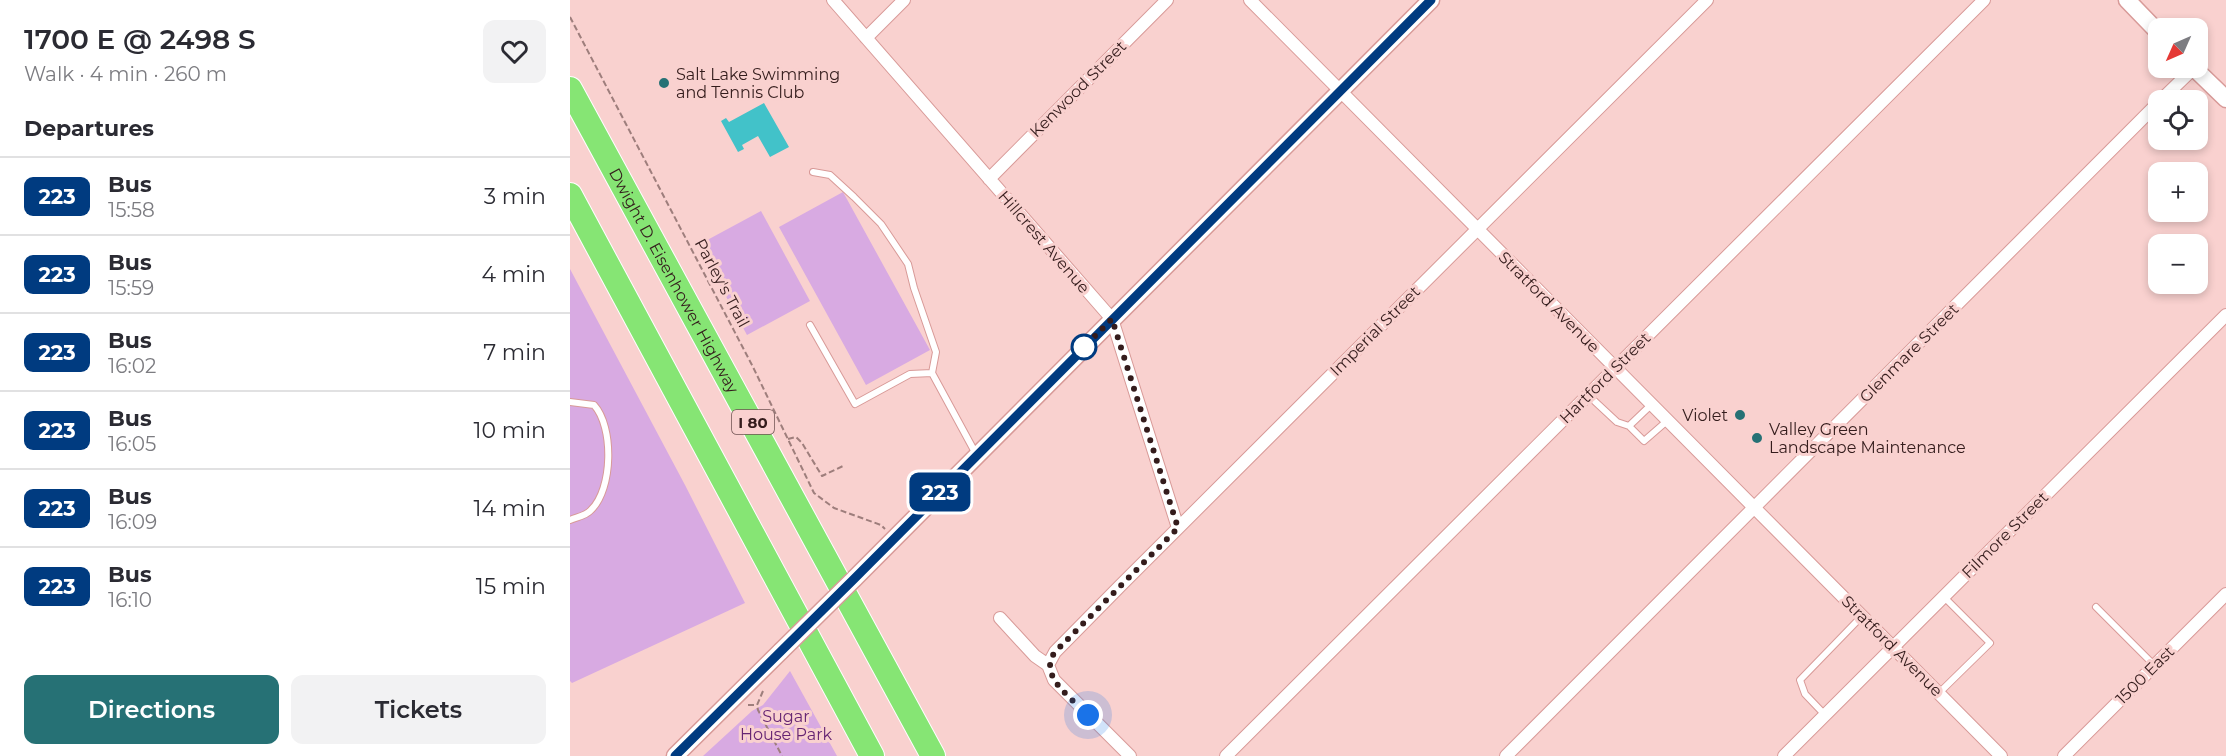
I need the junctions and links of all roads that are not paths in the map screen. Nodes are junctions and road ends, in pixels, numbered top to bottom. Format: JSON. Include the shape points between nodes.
{"nodes":[{"id":1,"x":833,"y":0,"type":"edge"},
{"id":2,"x":904,"y":0,"type":"edge"},
{"id":3,"x":1167,"y":0,"type":"edge"},
{"id":4,"x":1250,"y":0,"type":"edge"},
{"id":5,"x":1431,"y":0,"type":"edge"},
{"id":6,"x":1707,"y":0,"type":"edge"},
{"id":7,"x":1984,"y":0,"type":"edge"},
{"id":8,"x":2127,"y":0,"type":"edge"},
{"id":9,"x":2148,"y":22,"type":"edge"},
{"id":10,"x":866,"y":38,"type":"junction"},
{"id":11,"x":2184,"y":78,"type":"edge"},
{"id":12,"x":2204,"y":78,"type":"edge"},
{"id":13,"x":570,"y":89,"type":"edge"},
{"id":14,"x":2172,"y":90,"type":"edge"},
{"id":15,"x":1340,"y":91,"type":"junction"},
{"id":16,"x":2226,"y":99,"type":"edge"},
{"id":17,"x":2148,"y":114,"type":"edge"},
{"id":18,"x":813,"y":172,"type":"dead end"},
{"id":19,"x":988,"y":179,"type":"junction"},
{"id":20,"x":570,"y":195,"type":"edge"},
{"id":21,"x":1477,"y":230,"type":"junction"},
{"id":22,"x":2226,"y":315,"type":"edge"},
{"id":23,"x":1112,"y":319,"type":"junction"},
{"id":24,"x":810,"y":325,"type":"dead end"},
{"id":25,"x":1615,"y":368,"type":"junction"},
{"id":26,"x":932,"y":373,"type":"junction"},
{"id":27,"x":1588,"y":395,"type":"junction"},
{"id":28,"x":570,"y":402,"type":"edge"},
{"id":29,"x":1651,"y":405,"type":"junction"},
{"id":30,"x":1667,"y":421,"type":"junction"},
{"id":31,"x":1629,"y":426,"type":"junction"},
{"id":32,"x":976,"y":455,"type":"junction"},
{"id":33,"x":1754,"y":508,"type":"junction"},
{"id":34,"x":570,"y":520,"type":"edge"},
{"id":35,"x":1178,"y":528,"type":"junction"},
{"id":36,"x":2226,"y":594,"type":"edge"},
{"id":37,"x":1944,"y":596,"type":"junction"},
{"id":38,"x":2096,"y":607,"type":"dead end"},
{"id":39,"x":1862,"y":616,"type":"junction"},
{"id":40,"x":1000,"y":618,"type":"dead end"},
{"id":41,"x":1893,"y":647,"type":"junction"},
{"id":42,"x":1048,"y":665,"type":"junction"},
{"id":43,"x":2154,"y":665,"type":"junction"},
{"id":44,"x":1939,"y":694,"type":"junction"},
{"id":45,"x":1825,"y":715,"type":"junction"},
{"id":46,"x":675,"y":756,"type":"edge"},
{"id":47,"x":872,"y":756,"type":"edge"},
{"id":48,"x":933,"y":756,"type":"edge"},
{"id":49,"x":1130,"y":756,"type":"edge"},
{"id":50,"x":1226,"y":756,"type":"edge"},
{"id":51,"x":1506,"y":756,"type":"edge"},
{"id":52,"x":1784,"y":756,"type":"edge"},
{"id":53,"x":2001,"y":756,"type":"edge"},
{"id":54,"x":2064,"y":756,"type":"edge"}],
"edges":[{"from":1,"to":10,"type":"street","name":"Hillcrest Avenue"},
{"from":2,"to":10,"type":"street"},
{"from":3,"to":19,"type":"street","name":"Kenwood Street"},
{"from":4,"to":15,"type":"street","name":"Stratford Avenue"},
{"from":5,"to":15,"type":"street"},
{"from":6,"to":21,"type":"street","name":"Imperial Street"},
{"from":7,"to":25,"type":"street","name":"Hartford Street"},
{"from":8,"to":9,"type":"street"},
{"from":10,"to":19,"type":"street","name":"Hillcrest Avenue"},
{"from":11,"to":14,"type":"street","name":"Glenmare Street"},
{"from":12,"to":16,"type":"street"},
{"from":13,"to":48,"type":"highway","name":"Dwight D. Eisenhower Highway","number":"I 80"},
{"from":15,"to":21,"type":"street","name":"Stratford Avenue"},
{"from":15,"to":23,"type":"street"},
{"from":17,"to":33,"type":"street","name":"Glenmare Street"},
{"from":18,"to":26,"type":"lane","via":[[830,175],[854,197],[881,224],[908,264],[936,352]]},
{"from":19,"to":23,"type":"street","name":"Hillcrest Avenue"},
{"from":20,"to":47,"type":"highway"},
{"from":21,"to":25,"type":"street","name":"Stratford Avenue"},
{"from":21,"to":35,"type":"street","name":"Imperial Street"},
{"from":22,"to":37,"type":"street","name":"Filmore Street"},
{"from":23,"to":32,"type":"street"},
{"from":23,"to":35,"type":"street","name":"Hillcrest Avenue"},
{"from":24,"to":26,"type":"lane","via":[[855,404],[910,374]]},
{"from":25,"to":27,"type":"street","name":"Hartford Street"},
{"from":25,"to":29,"type":"street","name":"Stratford Avenue"},
{"from":26,"to":32,"type":"lane"},
{"from":27,"to":31,"type":"lane","via":[[1617,423]]},
{"from":27,"to":50,"type":"street","name":"Hartford Street"},
{"from":28,"to":34,"type":"lane","via":[[598,409],[605,424],[608,464],[596,504],[591,511]]},
{"from":29,"to":30,"type":"street","name":"Stratford Avenue"},
{"from":29,"to":31,"type":"lane"},
{"from":30,"to":31,"type":"lane","via":[[1644,441]]},
{"from":30,"to":33,"type":"street","name":"Stratford Avenue"},
{"from":32,"to":46,"type":"street","bridge":true},
{"from":33,"to":39,"type":"street","name":"Stratford Avenue"},
{"from":33,"to":51,"type":"street","name":"Glenmare Street"},
{"from":35,"to":42,"type":"street","name":"Imperial Street","via":[[1055,652]]},
{"from":36,"to":43,"type":"street","name":"1500 East"},
{"from":37,"to":41,"type":"street","name":"Filmore Street"},
{"from":37,"to":44,"type":"lane","via":[[1990,643]]},
{"from":38,"to":43,"type":"lane"},
{"from":39,"to":41,"type":"street","name":"Stratford Avenue"},
{"from":39,"to":45,"type":"lane","via":[[1800,680],[1805,694]]},
{"from":40,"to":42,"type":"street"},
{"from":41,"to":44,"type":"street","name":"Stratford Avenue"},
{"from":41,"to":45,"type":"street","name":"Filmore Street"},
{"from":42,"to":49,"type":"street","via":[[1054,680]]},
{"from":43,"to":54,"type":"street","name":"1500 East"},
{"from":44,"to":53,"type":"street","name":"Stratford Avenue"},
{"from":45,"to":52,"type":"street","name":"Filmore Street"}]}
